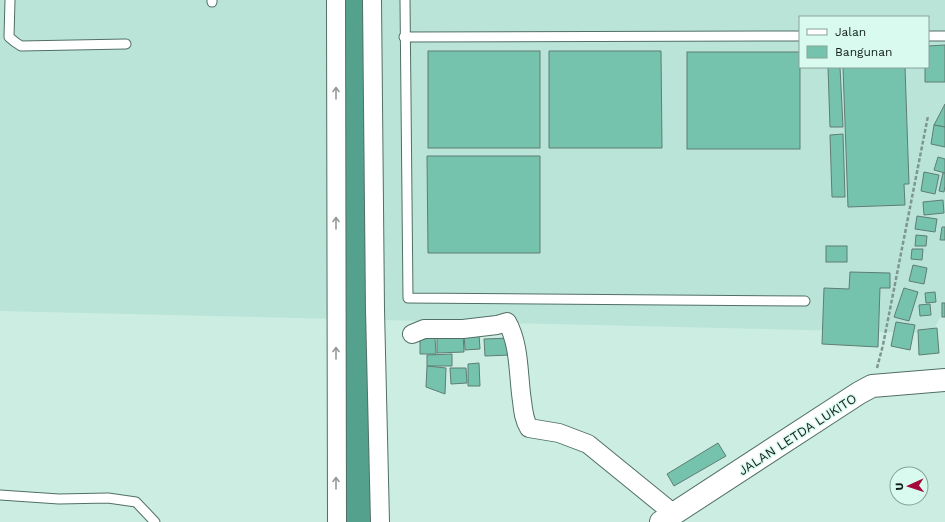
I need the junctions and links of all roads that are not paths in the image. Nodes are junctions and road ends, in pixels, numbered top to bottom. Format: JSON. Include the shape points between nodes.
{"nodes":[{"id":1,"x":10,"y":0,"type":"edge"},
{"id":2,"x":336,"y":0,"type":"edge"},
{"id":3,"x":372,"y":0,"type":"edge"},
{"id":4,"x":405,"y":0,"type":"edge"},
{"id":5,"x":799,"y":36,"type":"edge"},
{"id":6,"x":929,"y":36,"type":"edge"},
{"id":7,"x":945,"y":36,"type":"edge"},
{"id":8,"x":404,"y":37,"type":"junction"},
{"id":9,"x":126,"y":44,"type":"dead end"},
{"id":10,"x":805,"y":301,"type":"dead end"},
{"id":11,"x":412,"y":334,"type":"dead end"},
{"id":12,"x":945,"y":380,"type":"edge"},
{"id":13,"x":0,"y":495,"type":"edge"},
{"id":14,"x":667,"y":518,"type":"edge"},
{"id":15,"x":155,"y":522,"type":"edge"},
{"id":16,"x":336,"y":522,"type":"edge"},
{"id":17,"x":380,"y":522,"type":"edge"}],
"edges":[{"from":1,"to":9,"type":"lane","via":[[9,37],[21,46]]},
{"from":16,"to":2,"type":"street","one_way":true},
{"from":3,"to":17,"type":"street"},
{"from":4,"to":8,"type":"lane"},
{"from":5,"to":8,"type":"lane"},
{"from":6,"to":7,"type":"lane"},
{"from":8,"to":10,"type":"lane","via":[[408,298]]},
{"from":11,"to":14,"type":"street","via":[[424,329],[462,329],[507,322],[517,355],[523,411],[529,428],[559,433],[588,444]]},
{"from":12,"to":14,"type":"street","name":"JALAN LETDA LUKITO","via":[[872,386]]},
{"from":13,"to":15,"type":"lane","via":[[59,499],[108,498],[136,502]]}]}
